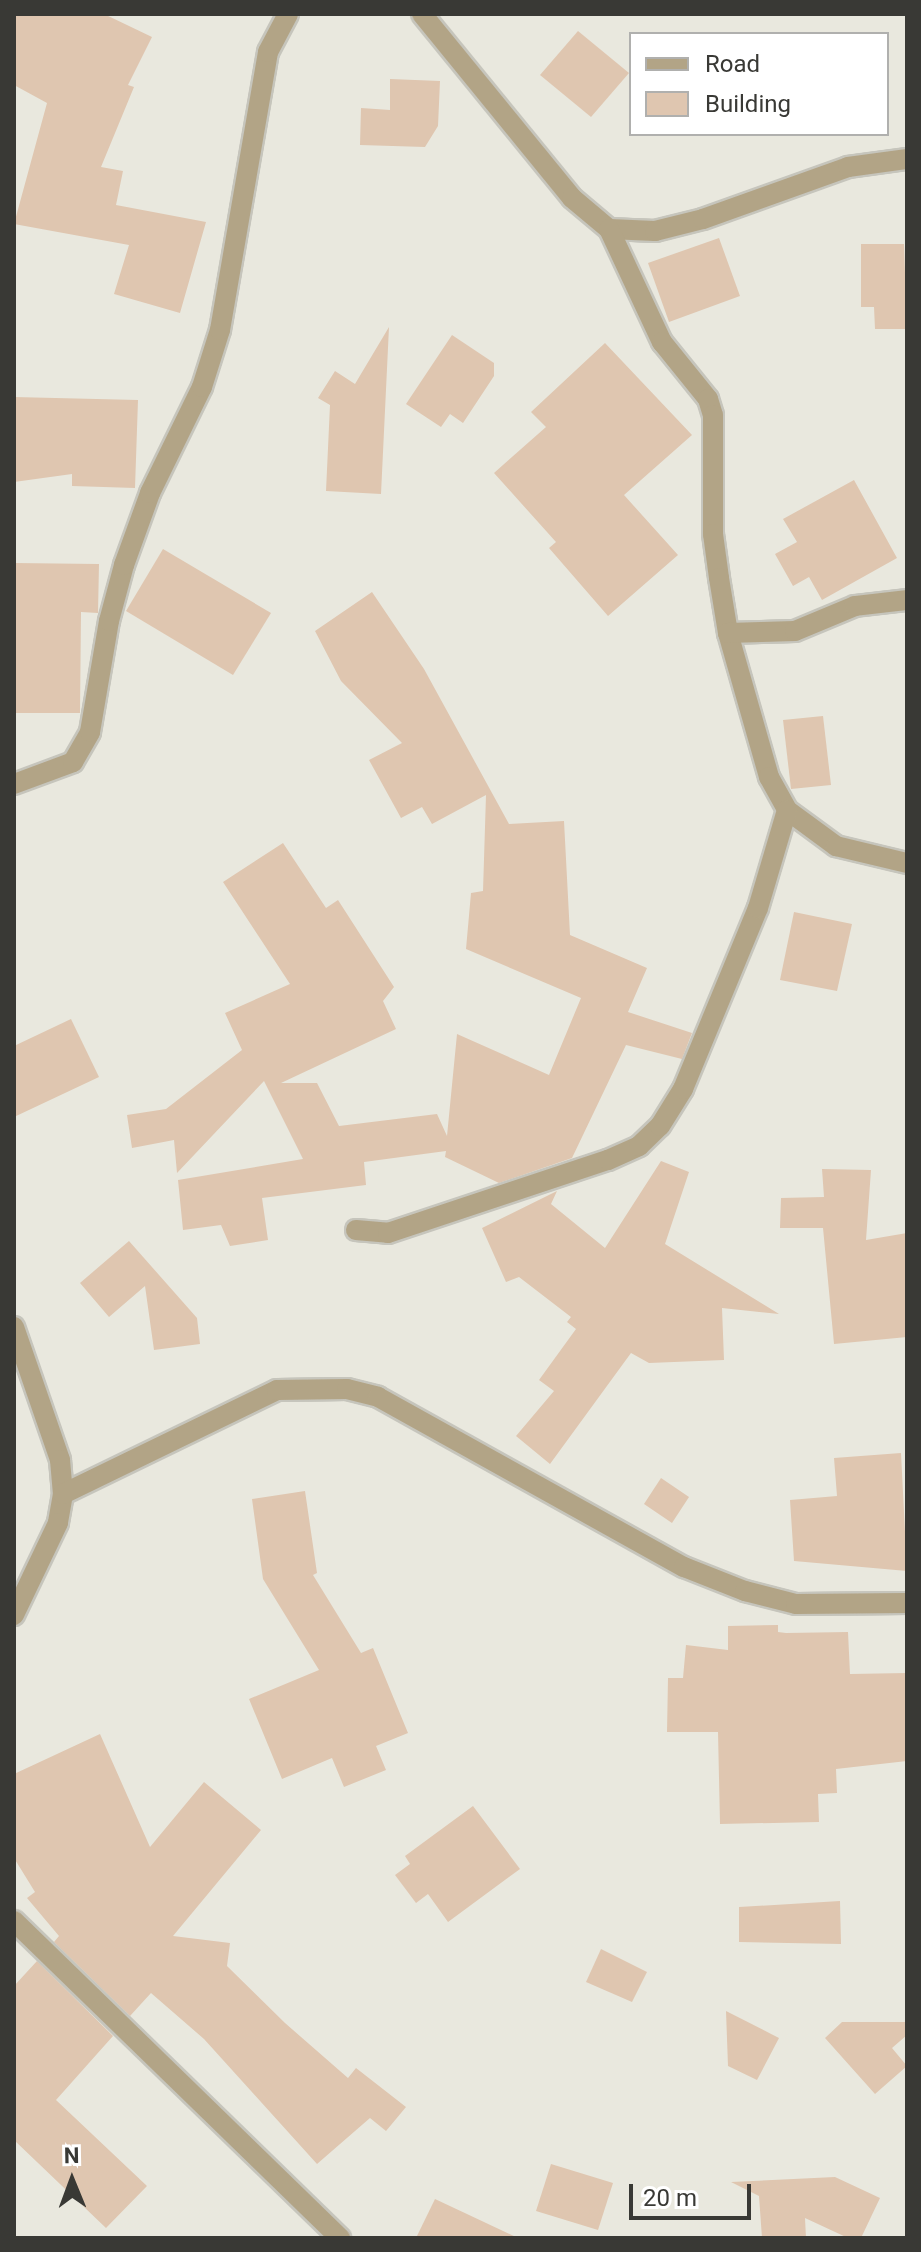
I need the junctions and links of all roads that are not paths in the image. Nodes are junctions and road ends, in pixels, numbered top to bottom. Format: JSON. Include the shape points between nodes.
{"nodes":[{"id":1,"x":288,"y":14,"type":"edge"},
{"id":2,"x":422,"y":14,"type":"edge"},
{"id":3,"x":907,"y":159,"type":"edge"},
{"id":4,"x":609,"y":229,"type":"junction"},
{"id":5,"x":907,"y":600,"type":"edge"},
{"id":6,"x":728,"y":633,"type":"junction"},
{"id":7,"x":14,"y":784,"type":"edge"},
{"id":8,"x":787,"y":810,"type":"junction"},
{"id":9,"x":907,"y":863,"type":"edge"},
{"id":10,"x":356,"y":1230,"type":"dead end"},
{"id":11,"x":14,"y":1327,"type":"edge"},
{"id":12,"x":63,"y":1494,"type":"junction"},
{"id":13,"x":907,"y":1603,"type":"edge"},
{"id":14,"x":14,"y":1615,"type":"edge"},
{"id":15,"x":14,"y":1921,"type":"edge"},
{"id":16,"x":340,"y":2238,"type":"edge"}],
"edges":[{"from":1,"to":7,"type":"street","via":[[268,52],[220,330],[202,387],[150,493],[124,565],[90,732],[73,762]]},
{"from":2,"to":4,"type":"street","via":[[572,198]]},
{"from":3,"to":4,"type":"street","via":[[848,167],[655,231]]},
{"from":4,"to":6,"type":"street","via":[[662,342],[708,399],[713,415],[713,534]]},
{"from":5,"to":6,"type":"street","via":[[855,606],[795,631]]},
{"from":6,"to":8,"type":"street","via":[[769,777]]},
{"from":8,"to":9,"type":"street","via":[[836,846]]},
{"from":8,"to":10,"type":"street","via":[[758,908],[683,1089],[660,1126],[639,1146],[608,1160],[388,1233]]},
{"from":11,"to":12,"type":"street","via":[[60,1460]]},
{"from":12,"to":13,"type":"street","via":[[277,1390],[347,1389],[378,1397],[684,1567],[721,1582],[796,1604]]},
{"from":12,"to":14,"type":"street","via":[[58,1523]]},
{"from":15,"to":16,"type":"street"}]}
